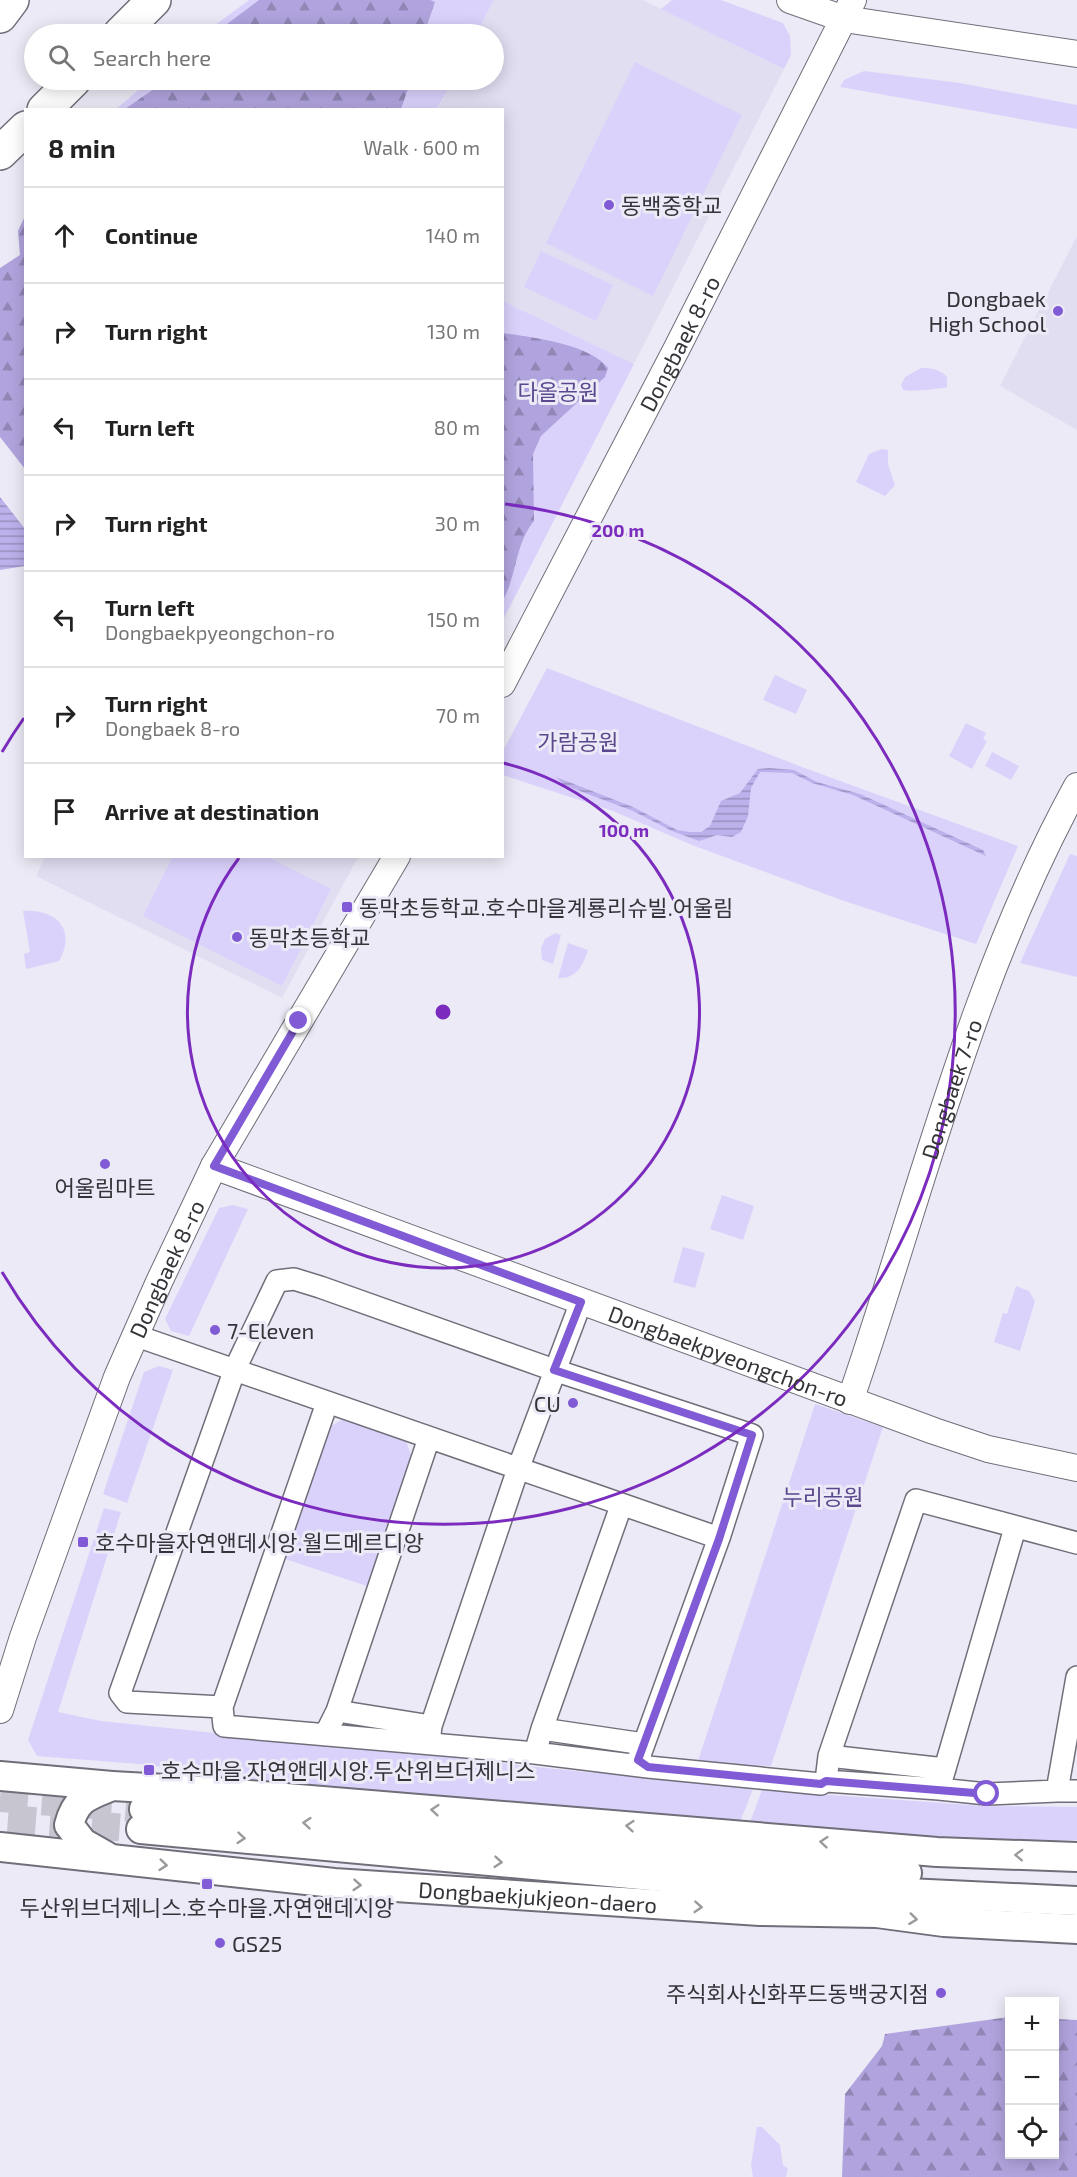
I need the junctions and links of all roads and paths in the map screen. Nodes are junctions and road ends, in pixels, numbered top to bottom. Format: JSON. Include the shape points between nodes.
{"nodes":[{"id":1,"x":12,"y":0,"type":"edge"},
{"id":2,"x":154,"y":0,"type":"edge"},
{"id":3,"x":790,"y":0,"type":"edge"},
{"id":4,"x":848,"y":9,"type":"edge"},
{"id":5,"x":0,"y":16,"type":"edge"},
{"id":6,"x":130,"y":24,"type":"edge"},
{"id":7,"x":1077,"y":54,"type":"edge"},
{"id":8,"x":64,"y":90,"type":"edge"},
{"id":9,"x":46,"y":108,"type":"edge"},
{"id":10,"x":24,"y":130,"type":"edge"},
{"id":11,"x":0,"y":153,"type":"edge"},
{"id":12,"x":504,"y":680,"type":"edge"},
{"id":13,"x":1077,"y":786,"type":"edge"},
{"id":14,"x":396,"y":858,"type":"edge"},
{"id":15,"x":214,"y":1166,"type":"junction"},
{"id":16,"x":581,"y":1302,"type":"junction"},
{"id":17,"x":134,"y":1335,"type":"junction"},
{"id":18,"x":235,"y":1369,"type":"junction"},
{"id":19,"x":554,"y":1370,"type":"junction"},
{"id":20,"x":850,"y":1401,"type":"junction"},
{"id":21,"x":327,"y":1403,"type":"junction"},
{"id":22,"x":429,"y":1438,"type":"junction"},
{"id":23,"x":1077,"y":1468,"type":"edge"},
{"id":24,"x":518,"y":1469,"type":"junction"},
{"id":25,"x":621,"y":1506,"type":"junction"},
{"id":26,"x":1015,"y":1528,"type":"junction"},
{"id":27,"x":719,"y":1539,"type":"junction"},
{"id":28,"x":1077,"y":1543,"type":"edge"},
{"id":29,"x":1077,"y":1677,"type":"edge"},
{"id":30,"x":222,"y":1707,"type":"junction"},
{"id":31,"x":0,"y":1710,"type":"edge"},
{"id":32,"x":337,"y":1711,"type":"junction"},
{"id":33,"x":542,"y":1729,"type":"junction"},
{"id":34,"x":324,"y":1735,"type":"junction"},
{"id":35,"x":430,"y":1735,"type":"junction"},
{"id":36,"x":644,"y":1744,"type":"junction"},
{"id":37,"x":535,"y":1753,"type":"junction"},
{"id":38,"x":829,"y":1756,"type":"junction"},
{"id":39,"x":648,"y":1767,"type":"junction"},
{"id":40,"x":945,"y":1768,"type":"junction"},
{"id":41,"x":0,"y":1776,"type":"edge"},
{"id":42,"x":826,"y":1781,"type":"junction"},
{"id":43,"x":1068,"y":1781,"type":"edge"},
{"id":44,"x":112,"y":1786,"type":"junction"},
{"id":45,"x":939,"y":1789,"type":"junction"},
{"id":46,"x":0,"y":1847,"type":"edge"},
{"id":47,"x":1077,"y":1857,"type":"edge"},
{"id":48,"x":114,"y":1860,"type":"junction"},
{"id":49,"x":760,"y":1886,"type":"junction"},
{"id":50,"x":1077,"y":1886,"type":"edge"},
{"id":51,"x":1077,"y":1901,"type":"edge"},
{"id":52,"x":877,"y":1913,"type":"junction"},
{"id":53,"x":1077,"y":1929,"type":"edge"}],
"edges":[{"from":1,"to":5,"type":"highway"},
{"from":2,"to":6,"type":"highway"},
{"from":3,"to":4,"type":"street"},
{"from":4,"to":7,"type":"street"},
{"from":4,"to":12,"type":"street","name":"Dongbaek 8-ro"},
{"from":8,"to":9,"type":"highway"},
{"from":10,"to":11,"type":"highway"},
{"from":13,"to":20,"type":"street","name":"Dongbaek 7-ro","via":[[1037,866],[958,1061]]},
{"from":14,"to":15,"type":"street","name":"Dongbaek 8-ro"},
{"from":15,"to":16,"type":"street","name":"Dongbaekpyeongchon-ro"},
{"from":15,"to":17,"type":"street","name":"Dongbaek 8-ro"},
{"from":16,"to":19,"type":"street"},
{"from":16,"to":20,"type":"street","name":"Dongbaekpyeongchon-ro"},
{"from":17,"to":18,"type":"street"},
{"from":17,"to":31,"type":"street","name":"Dongbaek 8-ro","via":[[42,1582]]},
{"from":18,"to":19,"type":"street","via":[[277,1281],[294,1279]]},
{"from":18,"to":21,"type":"street"},
{"from":18,"to":30,"type":"street","via":[[120,1693],[127,1702]]},
{"from":19,"to":24,"type":"street"},
{"from":19,"to":27,"type":"street","via":[[752,1435]]},
{"from":20,"to":23,"type":"street","name":"Dongbaekpyeongchon-ro","via":[[988,1449]]},
{"from":21,"to":22,"type":"street"},
{"from":21,"to":30,"type":"street"},
{"from":22,"to":24,"type":"street"},
{"from":22,"to":32,"type":"street"},
{"from":24,"to":25,"type":"street"},
{"from":24,"to":35,"type":"street"},
{"from":25,"to":27,"type":"street"},
{"from":25,"to":33,"type":"street"},
{"from":26,"to":28,"type":"street"},
{"from":26,"to":38,"type":"street","via":[[916,1500]]},
{"from":26,"to":40,"type":"street"},
{"from":27,"to":36,"type":"street"},
{"from":29,"to":43,"type":"street"},
{"from":30,"to":34,"type":"street","via":[[224,1726]]},
{"from":32,"to":34,"type":"street"},
{"from":32,"to":35,"type":"street"},
{"from":33,"to":36,"type":"street"},
{"from":33,"to":37,"type":"street"},
{"from":34,"to":35,"type":"street"},
{"from":35,"to":37,"type":"street"},
{"from":36,"to":39,"type":"street","via":[[638,1760]]},
{"from":37,"to":39,"type":"street"},
{"from":38,"to":40,"type":"street"},
{"from":38,"to":42,"type":"street"},
{"from":39,"to":42,"type":"street","via":[[821,1784]]},
{"from":40,"to":45,"type":"street"},
{"from":41,"to":44,"type":"main road"},
{"from":42,"to":45,"type":"street"},
{"from":43,"to":45,"type":"street","via":[[987,1794]]},
{"from":47,"to":44,"type":"main road","one_way":true,"via":[[937,1852]]},
{"from":44,"to":48,"type":"main road","via":[[79,1802],[69,1825],[83,1843]]},
{"from":46,"to":48,"type":"main road","name":"Dongbaekjukjeon-daero"},
{"from":48,"to":52,"type":"main road","name":"Dongbaekjukjeon-daero","one_way":true,"via":[[334,1883],[760,1911]]},
{"from":50,"to":49,"type":"main road","name":"Dongbaekjukjeon-daero","one_way":true,"via":[[142,1819]]},
{"from":49,"to":51,"type":"main road","name":"Dongbaekjukjeon-daero"},
{"from":49,"to":52,"type":"main road"},
{"from":52,"to":53,"type":"main road","name":"Dongbaekjukjeon-daero","one_way":true,"via":[[944,1922]]}]}
